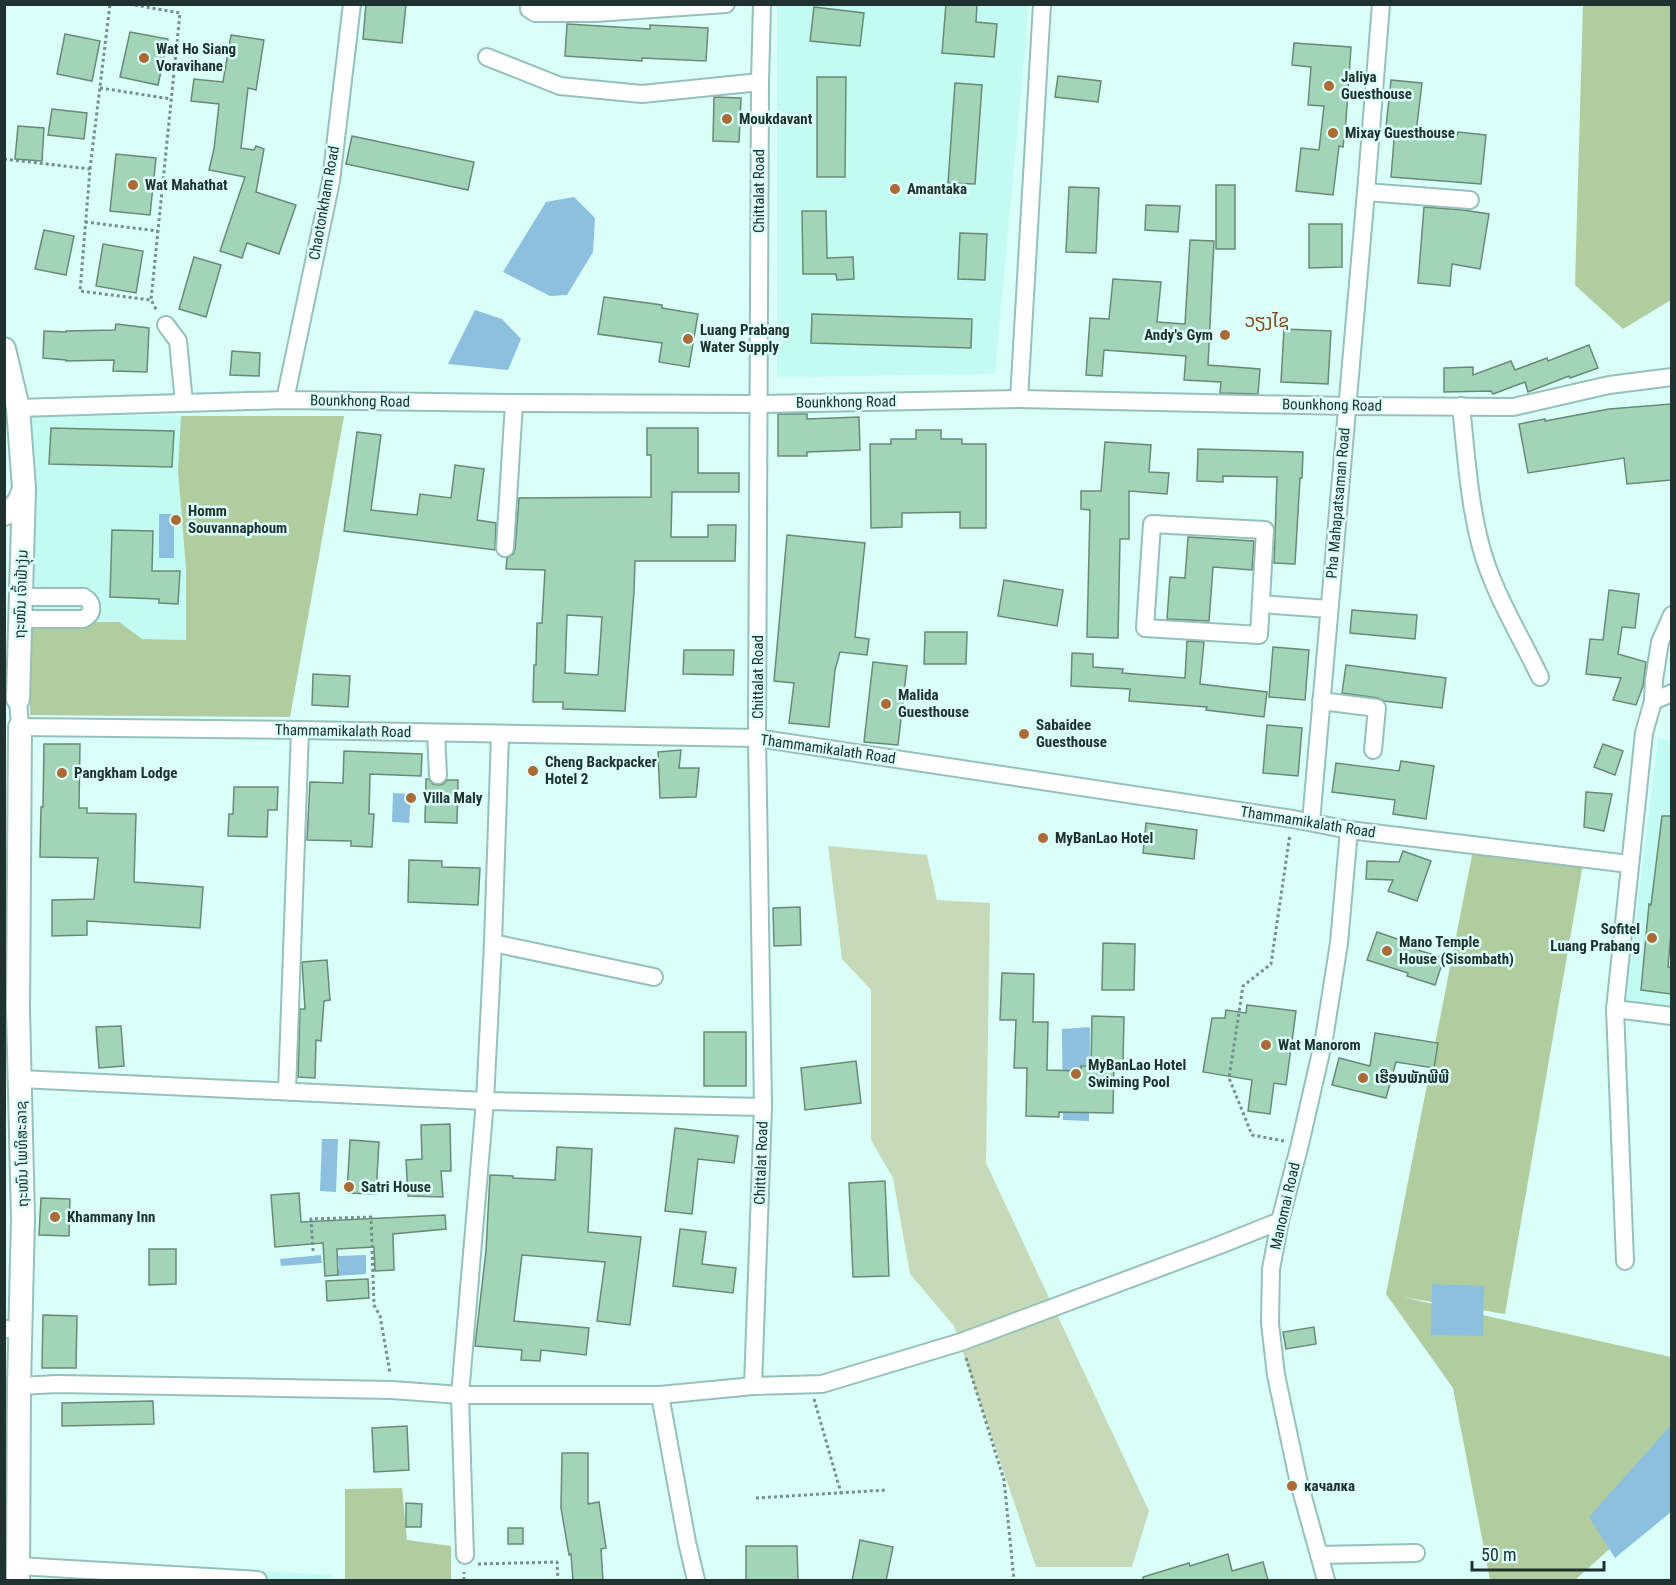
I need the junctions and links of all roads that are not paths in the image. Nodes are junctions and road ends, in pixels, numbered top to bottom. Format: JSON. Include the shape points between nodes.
{"nodes":[{"id":1,"x":352,"y":4,"type":"edge"},
{"id":2,"x":529,"y":4,"type":"edge"},
{"id":3,"x":726,"y":4,"type":"edge"},
{"id":4,"x":762,"y":4,"type":"edge"},
{"id":5,"x":1042,"y":4,"type":"edge"},
{"id":6,"x":1381,"y":4,"type":"edge"},
{"id":7,"x":596,"y":9,"type":"edge"},
{"id":8,"x":486,"y":57,"type":"dead end"},
{"id":9,"x":760,"y":82,"type":"junction"},
{"id":10,"x":1366,"y":192,"type":"junction"},
{"id":11,"x":1470,"y":200,"type":"dead end"},
{"id":12,"x":166,"y":326,"type":"road end"},
{"id":13,"x":4,"y":348,"type":"edge"},
{"id":14,"x":1671,"y":377,"type":"edge"},
{"id":15,"x":1018,"y":399,"type":"junction"},
{"id":16,"x":285,"y":400,"type":"junction"},
{"id":17,"x":184,"y":403,"type":"junction"},
{"id":18,"x":514,"y":403,"type":"junction"},
{"id":19,"x":758,"y":404,"type":"junction"},
{"id":20,"x":1347,"y":406,"type":"junction"},
{"id":21,"x":1461,"y":406,"type":"junction"},
{"id":22,"x":18,"y":408,"type":"junction"},
{"id":23,"x":24,"y":488,"type":"junction"},
{"id":24,"x":4,"y":514,"type":"edge"},
{"id":25,"x":505,"y":548,"type":"dead end"},
{"id":26,"x":1261,"y":604,"type":"junction"},
{"id":27,"x":1329,"y":609,"type":"junction"},
{"id":28,"x":1671,"y":615,"type":"edge"},
{"id":29,"x":4,"y":651,"type":"edge"},
{"id":30,"x":1540,"y":677,"type":"dead end"},
{"id":31,"x":1671,"y":693,"type":"edge"},
{"id":32,"x":18,"y":699,"type":"junction"},
{"id":33,"x":1321,"y":701,"type":"junction"},
{"id":34,"x":1653,"y":702,"type":"junction"},
{"id":35,"x":20,"y":727,"type":"junction"},
{"id":36,"x":300,"y":730,"type":"junction"},
{"id":37,"x":436,"y":733,"type":"junction"},
{"id":38,"x":500,"y":735,"type":"junction"},
{"id":39,"x":757,"y":738,"type":"junction"},
{"id":40,"x":1373,"y":750,"type":"dead end"},
{"id":41,"x":438,"y":775,"type":"dead end"},
{"id":42,"x":1311,"y":822,"type":"junction"},
{"id":43,"x":1349,"y":830,"type":"junction"},
{"id":44,"x":1629,"y":864,"type":"junction"},
{"id":45,"x":493,"y":943,"type":"junction"},
{"id":46,"x":654,"y":977,"type":"dead end"},
{"id":47,"x":1615,"y":1009,"type":"junction"},
{"id":48,"x":11,"y":1010,"type":"edge"},
{"id":49,"x":1671,"y":1016,"type":"edge"},
{"id":50,"x":21,"y":1079,"type":"junction"},
{"id":51,"x":287,"y":1091,"type":"junction"},
{"id":52,"x":485,"y":1101,"type":"junction"},
{"id":53,"x":763,"y":1107,"type":"junction"},
{"id":54,"x":1280,"y":1221,"type":"junction"},
{"id":55,"x":1625,"y":1261,"type":"dead end"},
{"id":56,"x":12,"y":1329,"type":"edge"},
{"id":57,"x":19,"y":1386,"type":"junction"},
{"id":58,"x":753,"y":1386,"type":"junction"},
{"id":59,"x":460,"y":1395,"type":"junction"},
{"id":60,"x":660,"y":1395,"type":"junction"},
{"id":61,"x":1416,"y":1553,"type":"dead end"},
{"id":62,"x":1319,"y":1555,"type":"junction"},
{"id":63,"x":471,"y":1560,"type":"road end"},
{"id":64,"x":128,"y":1576,"type":"edge"},
{"id":65,"x":14,"y":1577,"type":"edge"},
{"id":66,"x":183,"y":1578,"type":"edge"},
{"id":67,"x":258,"y":1581,"type":"edge"},
{"id":68,"x":696,"y":1581,"type":"edge"},
{"id":69,"x":1326,"y":1581,"type":"edge"}],
"edges":[{"from":1,"to":16,"type":"street","name":"Chaotonkham Road","via":[[331,181]]},
{"from":2,"to":7,"type":"street","via":[[535,13]]},
{"from":3,"to":7,"type":"street"},
{"from":4,"to":9,"type":"street","name":"Chittalat Road"},
{"from":5,"to":15,"type":"street"},
{"from":6,"to":10,"type":"street","name":"Pha Mahapatsaman Road"},
{"from":8,"to":9,"type":"street","via":[[560,86],[630,93]]},
{"from":9,"to":19,"type":"street","name":"Chittalat Road"},
{"from":10,"to":11,"type":"street"},
{"from":10,"to":20,"type":"street","name":"Pha Mahapatsaman Road"},
{"from":12,"to":17,"type":"street","via":[[178,341]]},
{"from":13,"to":22,"type":"main road","name":"ຖະໜົນ ເຈົ້າຟ້າງຸ່ມ"},
{"from":14,"to":21,"type":"street","name":"Bounkhong Road","via":[[1610,385],[1513,407]]},
{"from":15,"to":19,"type":"street","name":"Bounkhong Road"},
{"from":15,"to":20,"type":"street","name":"Bounkhong Road"},
{"from":16,"to":17,"type":"street","name":"Bounkhong Road"},
{"from":16,"to":18,"type":"street","name":"Bounkhong Road"},
{"from":17,"to":22,"type":"street","name":"Bounkhong Road"},
{"from":18,"to":19,"type":"street","name":"Bounkhong Road"},
{"from":18,"to":25,"type":"street"},
{"from":19,"to":39,"type":"street","name":"Chittalat Road"},
{"from":20,"to":21,"type":"street","name":"Bounkhong Road"},
{"from":20,"to":27,"type":"street","name":"Pha Mahapatsaman Road"},
{"from":21,"to":30,"type":"street","via":[[1473,511],[1482,548],[1492,578]]},
{"from":22,"to":23,"type":"main road","name":"ຖະໜົນ ເຈົ້າຟ້າງຸ່ມ"},
{"from":23,"to":24,"type":"main road","via":[[16,507]]},
{"from":23,"to":32,"type":"main road","name":"ຖະໜົນ ເຈົ້າຟ້າງຸ່ມ"},
{"from":26,"to":26,"type":"street","via":[[1259,635],[1145,628],[1152,524],[1265,530]]},
{"from":26,"to":27,"type":"street"},
{"from":27,"to":33,"type":"street","name":"Pha Mahapatsaman Road"},
{"from":28,"to":34,"type":"street","via":[[1660,642]]},
{"from":29,"to":32,"type":"main road","name":"ຖະໜົນ ເຈົ້າຟ້າງຸ່ມ"},
{"from":31,"to":34,"type":"street"},
{"from":32,"to":35,"type":"street","name":"ຖະໜົນ ເຈົ້າຟ້າງຸ່ມ"},
{"from":33,"to":40,"type":"street","via":[[1377,708]]},
{"from":33,"to":42,"type":"street","name":"Pha Mahapatsaman Road"},
{"from":34,"to":44,"type":"street","via":[[1644,733]]},
{"from":35,"to":36,"type":"street","name":"Thammamikalath Road"},
{"from":35,"to":48,"type":"main road","name":"ຖະໜົນ ໂພທິສະລາຊ"},
{"from":36,"to":37,"type":"street","name":"Thammamikalath Road"},
{"from":36,"to":51,"type":"street"},
{"from":37,"to":38,"type":"street","name":"Thammamikalath Road"},
{"from":37,"to":41,"type":"street"},
{"from":38,"to":39,"type":"street","name":"Thammamikalath Road"},
{"from":38,"to":45,"type":"street"},
{"from":39,"to":42,"type":"street","name":"Thammamikalath Road"},
{"from":39,"to":53,"type":"street","name":"Chittalat Road"},
{"from":42,"to":43,"type":"street","name":"Thammamikalath Road"},
{"from":43,"to":44,"type":"street","name":"Thammamikalath Road"},
{"from":43,"to":54,"type":"street","name":"Manomai Road","via":[[1340,943],[1324,1039]]},
{"from":44,"to":47,"type":"street"},
{"from":45,"to":46,"type":"street"},
{"from":45,"to":52,"type":"street"},
{"from":47,"to":49,"type":"street"},
{"from":47,"to":55,"type":"street"},
{"from":48,"to":50,"type":"main road","name":"ຖະໜົນ ໂພທິສະລາຊ"},
{"from":50,"to":51,"type":"street"},
{"from":50,"to":56,"type":"main road","name":"ຖະໜົນ ໂພທິສະລາຊ","via":[[23,1218]]},
{"from":51,"to":52,"type":"street"},
{"from":52,"to":53,"type":"street"},
{"from":52,"to":59,"type":"street"},
{"from":53,"to":58,"type":"street","name":"Chittalat Road"},
{"from":54,"to":58,"type":"street","via":[[961,1342],[822,1384]]},
{"from":54,"to":62,"type":"street","name":"Manomai Road","via":[[1270,1269],[1270,1323],[1276,1375]]},
{"from":56,"to":57,"type":"main road","name":"ຖະໜົນ ໂພທິສະລາຊ"},
{"from":57,"to":59,"type":"street","via":[[392,1390]]},
{"from":57,"to":65,"type":"main road","name":"ຖະໜົນ ໂພທິສະລາຊ"},
{"from":58,"to":60,"type":"street"},
{"from":59,"to":60,"type":"street"},
{"from":59,"to":63,"type":"street"},
{"from":60,"to":68,"type":"street"},
{"from":61,"to":62,"type":"street"},
{"from":62,"to":69,"type":"street","name":"Manomai Road"},
{"from":64,"to":65,"type":"street"},
{"from":64,"to":66,"type":"street"},
{"from":66,"to":67,"type":"street"}]}
